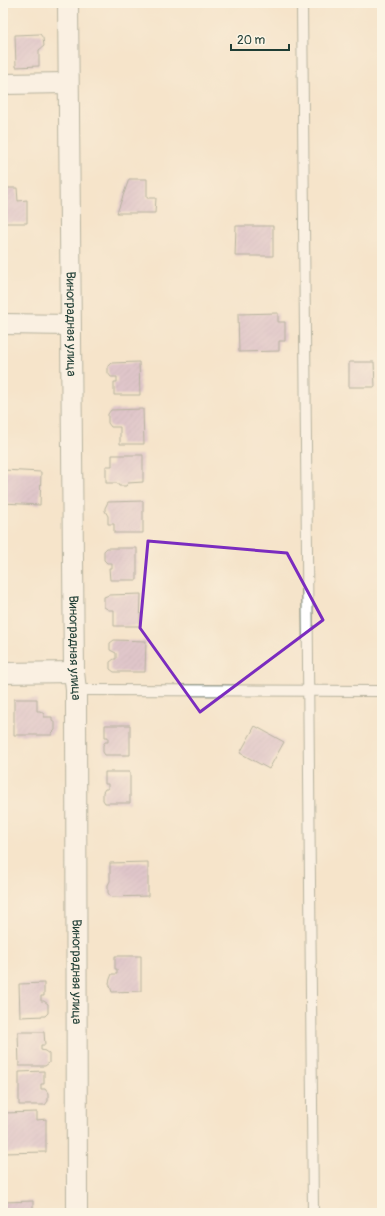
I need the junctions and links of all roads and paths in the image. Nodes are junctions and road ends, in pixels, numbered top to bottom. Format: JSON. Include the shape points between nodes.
{"nodes":[{"id":1,"x":68,"y":3,"type":"edge"},
{"id":2,"x":302,"y":3,"type":"edge"},
{"id":3,"x":68,"y":83,"type":"junction"},
{"id":4,"x":3,"y":84,"type":"edge"},
{"id":5,"x":3,"y":324,"type":"edge"},
{"id":6,"x":70,"y":325,"type":"junction"},
{"id":7,"x":3,"y":673,"type":"edge"},
{"id":8,"x":75,"y":681,"type":"junction"},
{"id":9,"x":308,"y":691,"type":"junction"},
{"id":10,"x":382,"y":691,"type":"edge"},
{"id":11,"x":77,"y":1213,"type":"edge"},
{"id":12,"x":313,"y":1213,"type":"edge"}],
"edges":[{"from":1,"to":3,"type":"street","name":"Виноградная улица"},
{"from":2,"to":9,"type":"lane"},
{"from":3,"to":4,"type":"street"},
{"from":3,"to":6,"type":"street","name":"Виноградная улица"},
{"from":5,"to":6,"type":"street"},
{"from":6,"to":8,"type":"street","name":"Виноградная улица"},
{"from":7,"to":8,"type":"street"},
{"from":8,"to":9,"type":"lane"},
{"from":8,"to":11,"type":"street","name":"Виноградная улица"},
{"from":9,"to":10,"type":"lane"},
{"from":9,"to":12,"type":"lane"}]}
